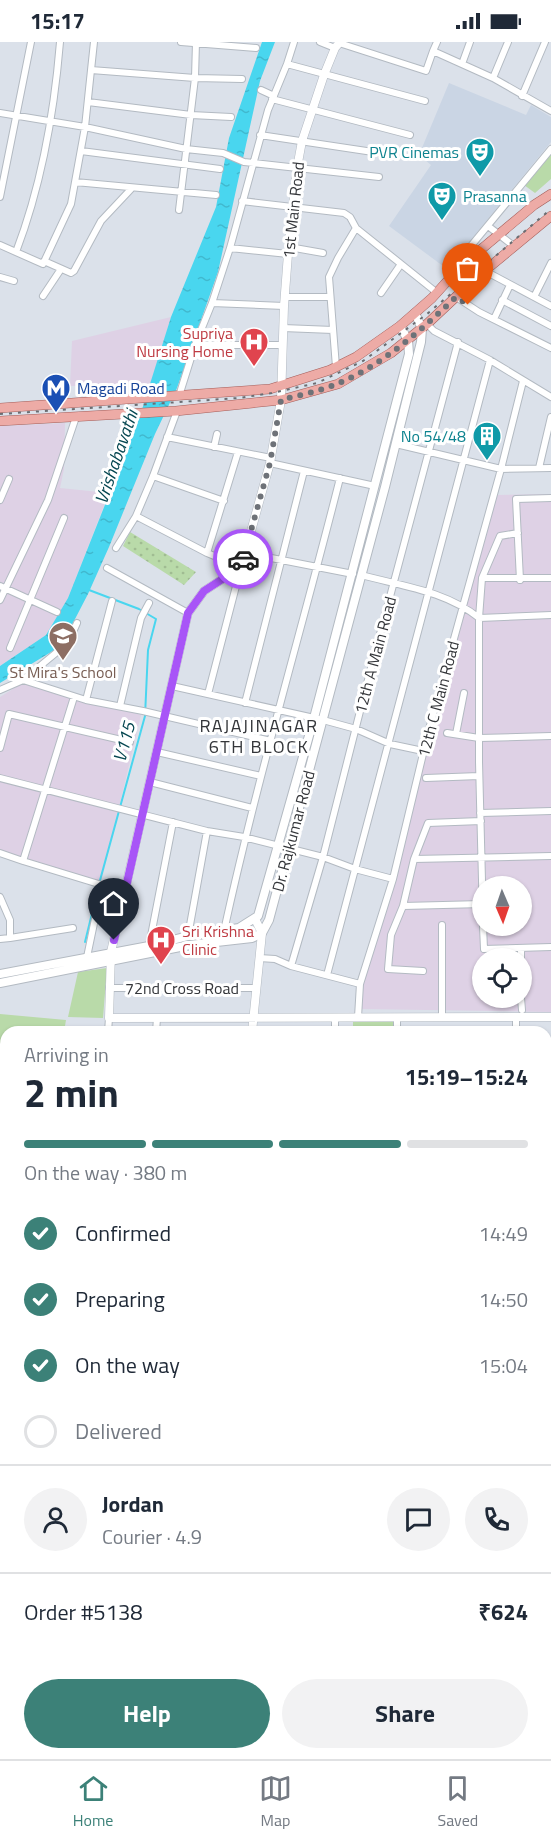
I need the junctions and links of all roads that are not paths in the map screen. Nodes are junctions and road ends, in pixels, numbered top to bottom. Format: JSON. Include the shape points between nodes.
{"nodes":[{"id":1,"x":32,"y":42,"type":"edge"},
{"id":2,"x":60,"y":42,"type":"edge"},
{"id":3,"x":94,"y":42,"type":"edge"},
{"id":4,"x":181,"y":42,"type":"edge"},
{"id":5,"x":294,"y":42,"type":"edge"},
{"id":6,"x":320,"y":42,"type":"edge"},
{"id":7,"x":437,"y":42,"type":"edge"},
{"id":8,"x":470,"y":42,"type":"edge"},
{"id":9,"x":508,"y":42,"type":"edge"},
{"id":10,"x":545,"y":42,"type":"edge"},
{"id":11,"x":195,"y":43,"type":"edge"},
{"id":12,"x":338,"y":44,"type":"edge"},
{"id":13,"x":256,"y":48,"type":"dead end"},
{"id":14,"x":434,"y":51,"type":"junction"},
{"id":15,"x":287,"y":64,"type":"junction"},
{"id":16,"x":462,"y":64,"type":"junction"},
{"id":17,"x":91,"y":70,"type":"junction"},
{"id":18,"x":324,"y":75,"type":"junction"},
{"id":19,"x":195,"y":78,"type":"junction"},
{"id":20,"x":493,"y":78,"type":"junction"},
{"id":21,"x":242,"y":79,"type":"dead end"},
{"id":22,"x":261,"y":90,"type":"dead end"},
{"id":23,"x":522,"y":96,"type":"junction"},
{"id":24,"x":273,"y":97,"type":"junction"},
{"id":25,"x":425,"y":101,"type":"dead end"},
{"id":26,"x":88,"y":102,"type":"junction"},
{"id":27,"x":313,"y":109,"type":"junction"},
{"id":28,"x":551,"y":111,"type":"edge"},
{"id":29,"x":0,"y":113,"type":"edge"},
{"id":30,"x":191,"y":115,"type":"junction"},
{"id":31,"x":18,"y":116,"type":"junction"},
{"id":32,"x":231,"y":117,"type":"dead end"},
{"id":33,"x":52,"y":123,"type":"junction"},
{"id":34,"x":85,"y":127,"type":"junction"},
{"id":35,"x":260,"y":135,"type":"junction"},
{"id":36,"x":410,"y":135,"type":"dead end"},
{"id":37,"x":302,"y":141,"type":"junction"},
{"id":38,"x":186,"y":149,"type":"junction"},
{"id":39,"x":551,"y":149,"type":"edge"},
{"id":40,"x":81,"y":151,"type":"junction"},
{"id":41,"x":393,"y":155,"type":"dead end"},
{"id":42,"x":253,"y":163,"type":"junction"},
{"id":43,"x":184,"y":165,"type":"junction"},
{"id":44,"x":297,"y":168,"type":"junction"},
{"id":45,"x":220,"y":169,"type":"dead end"},
{"id":46,"x":379,"y":177,"type":"dead end"},
{"id":47,"x":75,"y":182,"type":"junction"},
{"id":48,"x":132,"y":188,"type":"junction"},
{"id":49,"x":1,"y":189,"type":"edge"},
{"id":50,"x":180,"y":191,"type":"junction"},
{"id":51,"x":551,"y":194,"type":"edge"},
{"id":52,"x":216,"y":195,"type":"dead end"},
{"id":53,"x":0,"y":197,"type":"edge"},
{"id":54,"x":242,"y":201,"type":"junction"},
{"id":55,"x":293,"y":207,"type":"junction"},
{"id":56,"x":179,"y":210,"type":"dead end"},
{"id":57,"x":551,"y":217,"type":"edge"},
{"id":58,"x":488,"y":226,"type":"junction"},
{"id":59,"x":356,"y":228,"type":"junction"},
{"id":60,"x":500,"y":234,"type":"junction"},
{"id":61,"x":0,"y":245,"type":"edge"},
{"id":62,"x":515,"y":247,"type":"junction"},
{"id":63,"x":230,"y":248,"type":"junction"},
{"id":64,"x":288,"y":251,"type":"junction"},
{"id":65,"x":16,"y":252,"type":"junction"},
{"id":66,"x":323,"y":253,"type":"dead end"},
{"id":67,"x":44,"y":261,"type":"junction"},
{"id":68,"x":402,"y":264,"type":"junction"},
{"id":69,"x":551,"y":264,"type":"edge"},
{"id":70,"x":61,"y":269,"type":"junction"},
{"id":71,"x":457,"y":270,"type":"junction"},
{"id":72,"x":485,"y":272,"type":"junction"},
{"id":73,"x":0,"y":278,"type":"edge"},
{"id":74,"x":14,"y":281,"type":"dead end"},
{"id":75,"x":510,"y":285,"type":"junction"},
{"id":76,"x":436,"y":292,"type":"junction"},
{"id":77,"x":381,"y":293,"type":"dead end"},
{"id":78,"x":43,"y":296,"type":"dead end"},
{"id":79,"x":285,"y":297,"type":"junction"},
{"id":80,"x":330,"y":297,"type":"junction"},
{"id":81,"x":456,"y":297,"type":"junction"},
{"id":82,"x":534,"y":297,"type":"junction"},
{"id":83,"x":502,"y":300,"type":"junction"},
{"id":84,"x":212,"y":303,"type":"junction"},
{"id":85,"x":284,"y":306,"type":"junction"},
{"id":86,"x":551,"y":306,"type":"edge"},
{"id":87,"x":416,"y":313,"type":"junction"},
{"id":88,"x":494,"y":319,"type":"junction"},
{"id":89,"x":400,"y":326,"type":"junction"},
{"id":90,"x":551,"y":326,"type":"edge"},
{"id":91,"x":425,"y":327,"type":"junction"},
{"id":92,"x":283,"y":328,"type":"junction"},
{"id":93,"x":333,"y":330,"type":"junction"},
{"id":94,"x":408,"y":340,"type":"junction"},
{"id":95,"x":458,"y":342,"type":"junction"},
{"id":96,"x":195,"y":345,"type":"junction"},
{"id":97,"x":282,"y":345,"type":"junction"},
{"id":98,"x":551,"y":348,"type":"edge"},
{"id":99,"x":490,"y":360,"type":"junction"},
{"id":100,"x":336,"y":367,"type":"junction"},
{"id":101,"x":522,"y":381,"type":"junction"},
{"id":102,"x":280,"y":386,"type":"junction"},
{"id":103,"x":175,"y":397,"type":"junction"},
{"id":104,"x":551,"y":397,"type":"edge"},
{"id":105,"x":281,"y":400,"type":"junction"},
{"id":106,"x":0,"y":408,"type":"edge"},
{"id":107,"x":174,"y":411,"type":"junction"},
{"id":108,"x":76,"y":417,"type":"junction"},
{"id":109,"x":551,"y":417,"type":"edge"},
{"id":110,"x":0,"y":421,"type":"edge"},
{"id":111,"x":217,"y":434,"type":"dead end"},
{"id":112,"x":167,"y":437,"type":"junction"},
{"id":113,"x":396,"y":444,"type":"junction"},
{"id":114,"x":214,"y":447,"type":"junction"},
{"id":115,"x":238,"y":452,"type":"junction"},
{"id":116,"x":428,"y":452,"type":"junction"},
{"id":117,"x":270,"y":460,"type":"junction"},
{"id":118,"x":464,"y":462,"type":"junction"},
{"id":119,"x":539,"y":468,"type":"junction"},
{"id":120,"x":551,"y":468,"type":"edge"},
{"id":121,"x":501,"y":469,"type":"junction"},
{"id":122,"x":304,"y":471,"type":"junction"},
{"id":123,"x":153,"y":476,"type":"junction"},
{"id":124,"x":340,"y":478,"type":"junction"},
{"id":125,"x":9,"y":479,"type":"dead end"},
{"id":126,"x":375,"y":486,"type":"junction"},
{"id":127,"x":551,"y":498,"type":"edge"},
{"id":128,"x":0,"y":500,"type":"edge"},
{"id":129,"x":224,"y":501,"type":"junction"},
{"id":130,"x":136,"y":516,"type":"junction"},
{"id":131,"x":64,"y":518,"type":"dead end"},
{"id":132,"x":518,"y":532,"type":"junction"},
{"id":133,"x":116,"y":548,"type":"dead end"},
{"id":134,"x":207,"y":553,"type":"junction"},
{"id":135,"x":246,"y":553,"type":"junction"},
{"id":136,"x":281,"y":558,"type":"junction"},
{"id":137,"x":318,"y":566,"type":"junction"},
{"id":138,"x":241,"y":567,"type":"junction"},
{"id":139,"x":108,"y":568,"type":"dead end"},
{"id":140,"x":357,"y":575,"type":"junction"},
{"id":141,"x":482,"y":578,"type":"junction"},
{"id":142,"x":551,"y":579,"type":"edge"},
{"id":143,"x":520,"y":580,"type":"junction"},
{"id":144,"x":394,"y":584,"type":"junction"},
{"id":145,"x":2,"y":587,"type":"edge"},
{"id":146,"x":429,"y":592,"type":"junction"},
{"id":147,"x":0,"y":600,"type":"edge"},
{"id":148,"x":112,"y":601,"type":"dead end"},
{"id":149,"x":30,"y":602,"type":"junction"},
{"id":150,"x":148,"y":603,"type":"dead end"},
{"id":151,"x":463,"y":605,"type":"junction"},
{"id":152,"x":57,"y":612,"type":"dead end"},
{"id":153,"x":188,"y":613,"type":"junction"},
{"id":154,"x":551,"y":615,"type":"edge"},
{"id":155,"x":478,"y":618,"type":"junction"},
{"id":156,"x":77,"y":623,"type":"dead end"},
{"id":157,"x":10,"y":648,"type":"dead end"},
{"id":158,"x":23,"y":680,"type":"junction"},
{"id":159,"x":172,"y":686,"type":"junction"},
{"id":160,"x":0,"y":690,"type":"edge"},
{"id":161,"x":464,"y":693,"type":"dead end"},
{"id":162,"x":208,"y":694,"type":"junction"},
{"id":163,"x":74,"y":697,"type":"junction"},
{"id":164,"x":86,"y":700,"type":"junction"},
{"id":165,"x":245,"y":703,"type":"junction"},
{"id":166,"x":120,"y":706,"type":"junction"},
{"id":167,"x":280,"y":709,"type":"junction"},
{"id":168,"x":165,"y":716,"type":"junction"},
{"id":169,"x":318,"y":719,"type":"junction"},
{"id":170,"x":65,"y":727,"type":"junction"},
{"id":171,"x":356,"y":729,"type":"junction"},
{"id":172,"x":447,"y":733,"type":"dead end"},
{"id":173,"x":456,"y":734,"type":"junction"},
{"id":174,"x":551,"y":736,"type":"edge"},
{"id":175,"x":479,"y":738,"type":"junction"},
{"id":176,"x":271,"y":741,"type":"junction"},
{"id":177,"x":130,"y":742,"type":"dead end"},
{"id":178,"x":390,"y":744,"type":"junction"},
{"id":179,"x":0,"y":748,"type":"edge"},
{"id":180,"x":423,"y":751,"type":"junction"},
{"id":181,"x":157,"y":752,"type":"junction"},
{"id":182,"x":261,"y":776,"type":"junction"},
{"id":183,"x":479,"y":776,"type":"junction"},
{"id":184,"x":0,"y":777,"type":"edge"},
{"id":185,"x":426,"y":778,"type":"dead end"},
{"id":186,"x":150,"y":782,"type":"junction"},
{"id":187,"x":46,"y":790,"type":"junction"},
{"id":188,"x":252,"y":808,"type":"junction"},
{"id":189,"x":551,"y":811,"type":"edge"},
{"id":190,"x":142,"y":814,"type":"junction"},
{"id":191,"x":480,"y":817,"type":"junction"},
{"id":192,"x":173,"y":822,"type":"junction"},
{"id":193,"x":207,"y":831,"type":"junction"},
{"id":194,"x":244,"y":837,"type":"junction"},
{"id":195,"x":283,"y":847,"type":"junction"},
{"id":196,"x":0,"y":853,"type":"edge"},
{"id":197,"x":551,"y":856,"type":"edge"},
{"id":198,"x":323,"y":857,"type":"junction"},
{"id":199,"x":482,"y":858,"type":"junction"},
{"id":200,"x":414,"y":859,"type":"junction"},
{"id":201,"x":23,"y":861,"type":"junction"},
{"id":202,"x":355,"y":869,"type":"junction"},
{"id":203,"x":482,"y":876,"type":"edge"},
{"id":204,"x":393,"y":879,"type":"junction"},
{"id":205,"x":0,"y":897,"type":"edge"},
{"id":206,"x":472,"y":904,"type":"edge"},
{"id":207,"x":403,"y":906,"type":"junction"},
{"id":208,"x":255,"y":919,"type":"junction"},
{"id":209,"x":442,"y":925,"type":"dead end"},
{"id":210,"x":73,"y":928,"type":"dead end"},
{"id":211,"x":224,"y":931,"type":"junction"},
{"id":212,"x":262,"y":933,"type":"junction"},
{"id":213,"x":189,"y":936,"type":"junction"},
{"id":214,"x":10,"y":938,"type":"junction"},
{"id":215,"x":0,"y":939,"type":"edge"},
{"id":216,"x":149,"y":946,"type":"junction"},
{"id":217,"x":551,"y":947,"type":"edge"},
{"id":218,"x":521,"y":948,"type":"edge"},
{"id":219,"x":110,"y":956,"type":"junction"},
{"id":220,"x":87,"y":957,"type":"junction"},
{"id":221,"x":260,"y":958,"type":"junction"},
{"id":222,"x":291,"y":966,"type":"junction"},
{"id":223,"x":423,"y":971,"type":"dead end"},
{"id":224,"x":0,"y":974,"type":"edge"},
{"id":225,"x":327,"y":975,"type":"junction"},
{"id":226,"x":0,"y":983,"type":"edge"},
{"id":227,"x":360,"y":984,"type":"junction"},
{"id":228,"x":109,"y":988,"type":"junction"},
{"id":229,"x":256,"y":988,"type":"junction"},
{"id":230,"x":335,"y":1017,"type":"junction"},
{"id":231,"x":358,"y":1017,"type":"junction"},
{"id":232,"x":397,"y":1017,"type":"junction"},
{"id":233,"x":442,"y":1017,"type":"junction"},
{"id":234,"x":516,"y":1017,"type":"junction"},
{"id":235,"x":551,"y":1017,"type":"edge"},
{"id":236,"x":109,"y":1018,"type":"junction"},
{"id":237,"x":157,"y":1018,"type":"junction"},
{"id":238,"x":252,"y":1018,"type":"junction"},
{"id":239,"x":108,"y":1026,"type":"edge"},
{"id":240,"x":156,"y":1026,"type":"edge"},
{"id":241,"x":252,"y":1026,"type":"edge"},
{"id":242,"x":335,"y":1026,"type":"edge"},
{"id":243,"x":397,"y":1026,"type":"edge"},
{"id":244,"x":516,"y":1026,"type":"edge"}],
"edges":[{"from":1,"to":31,"type":"street"},
{"from":2,"to":33,"type":"street"},
{"from":3,"to":17,"type":"street"},
{"from":4,"to":11,"type":"street"},
{"from":5,"to":15,"type":"street"},
{"from":6,"to":12,"type":"street"},
{"from":7,"to":14,"type":"street"},
{"from":8,"to":16,"type":"street"},
{"from":9,"to":20,"type":"street"},
{"from":10,"to":23,"type":"street"},
{"from":11,"to":13,"type":"street"},
{"from":11,"to":19,"type":"street"},
{"from":12,"to":14,"type":"street","via":[[426,71]]},
{"from":12,"to":18,"type":"street","name":"1st Main Road"},
{"from":14,"to":16,"type":"street"},
{"from":15,"to":18,"type":"street"},
{"from":15,"to":24,"type":"street"},
{"from":16,"to":20,"type":"street"},
{"from":17,"to":19,"type":"street"},
{"from":17,"to":26,"type":"street"},
{"from":18,"to":25,"type":"street"},
{"from":18,"to":27,"type":"street","name":"1st Main Road"},
{"from":19,"to":21,"type":"street"},
{"from":19,"to":30,"type":"street"},
{"from":20,"to":23,"type":"street"},
{"from":22,"to":24,"type":"street"},
{"from":23,"to":28,"type":"street"},
{"from":24,"to":27,"type":"street"},
{"from":24,"to":35,"type":"street"},
{"from":26,"to":30,"type":"street"},
{"from":26,"to":34,"type":"street"},
{"from":27,"to":36,"type":"street"},
{"from":27,"to":37,"type":"street","name":"1st Main Road"},
{"from":29,"to":31,"type":"street"},
{"from":30,"to":32,"type":"street"},
{"from":30,"to":38,"type":"street"},
{"from":31,"to":33,"type":"street"},
{"from":31,"to":49,"type":"street"},
{"from":33,"to":34,"type":"street"},
{"from":33,"to":65,"type":"street","via":[[38,186]]},
{"from":34,"to":38,"type":"street"},
{"from":34,"to":40,"type":"street"},
{"from":35,"to":37,"type":"street"},
{"from":35,"to":42,"type":"street"},
{"from":37,"to":41,"type":"street"},
{"from":37,"to":44,"type":"street","name":"1st Main Road"},
{"from":38,"to":42,"type":"street","via":[[223,153]]},
{"from":38,"to":43,"type":"street"},
{"from":39,"to":58,"type":"street"},
{"from":40,"to":43,"type":"street"},
{"from":40,"to":47,"type":"street"},
{"from":42,"to":44,"type":"street"},
{"from":42,"to":54,"type":"street"},
{"from":43,"to":45,"type":"street"},
{"from":43,"to":50,"type":"street"},
{"from":44,"to":46,"type":"street"},
{"from":44,"to":55,"type":"street","name":"1st Main Road"},
{"from":47,"to":48,"type":"street"},
{"from":47,"to":67,"type":"street","via":[[71,204]]},
{"from":48,"to":50,"type":"street"},
{"from":48,"to":70,"type":"street","via":[[101,221],[74,271]]},
{"from":49,"to":53,"type":"street"},
{"from":50,"to":52,"type":"street"},
{"from":50,"to":56,"type":"street"},
{"from":51,"to":60,"type":"main road"},
{"from":54,"to":55,"type":"street"},
{"from":54,"to":63,"type":"street"},
{"from":55,"to":59,"type":"street","via":[[344,213]]},
{"from":55,"to":64,"type":"street","name":"1st Main Road"},
{"from":57,"to":62,"type":"main road"},
{"from":58,"to":60,"type":"street"},
{"from":58,"to":71,"type":"street","via":[[456,264]]},
{"from":59,"to":68,"type":"street"},
{"from":59,"to":80,"type":"street","via":[[329,277]]},
{"from":60,"to":62,"type":"street"},
{"from":60,"to":71,"type":"main road"},
{"from":61,"to":65,"type":"street"},
{"from":62,"to":72,"type":"main road"},
{"from":63,"to":64,"type":"street"},
{"from":63,"to":84,"type":"street"},
{"from":64,"to":66,"type":"street"},
{"from":64,"to":79,"type":"street","name":"1st Main Road"},
{"from":65,"to":67,"type":"street","via":[[43,264]]},
{"from":67,"to":70,"type":"street"},
{"from":68,"to":76,"type":"street"},
{"from":68,"to":77,"type":"street"},
{"from":69,"to":82,"type":"street"},
{"from":70,"to":78,"type":"street"},
{"from":71,"to":76,"type":"main road"},
{"from":72,"to":75,"type":"street"},
{"from":72,"to":81,"type":"main road"},
{"from":73,"to":74,"type":"street"},
{"from":75,"to":82,"type":"street"},
{"from":75,"to":83,"type":"street"},
{"from":76,"to":87,"type":"main road"},
{"from":79,"to":80,"type":"street"},
{"from":79,"to":85,"type":"street","name":"1st Main Road"},
{"from":80,"to":93,"type":"street"},
{"from":81,"to":88,"type":"street"},
{"from":81,"to":91,"type":"main road"},
{"from":82,"to":86,"type":"street"},
{"from":83,"to":88,"type":"street"},
{"from":83,"to":90,"type":"street"},
{"from":84,"to":85,"type":"street"},
{"from":84,"to":96,"type":"street"},
{"from":85,"to":92,"type":"street","name":"1st Main Road"},
{"from":87,"to":89,"type":"main road"},
{"from":87,"to":91,"type":"main road"},
{"from":88,"to":98,"type":"street"},
{"from":89,"to":94,"type":"main road"},
{"from":89,"to":100,"type":"main road"},
{"from":91,"to":94,"type":"main road"},
{"from":91,"to":95,"type":"street"},
{"from":91,"to":113,"type":"main road","name":"Dr. Rajkumar Road"},
{"from":92,"to":93,"type":"street"},
{"from":92,"to":97,"type":"street","name":"1st Main Road"},
{"from":93,"to":100,"type":"street"},
{"from":94,"to":105,"type":"main road","via":[[338,384]]},
{"from":94,"to":126,"type":"main road","name":"Dr. Rajkumar Road","via":[[409,354]]},
{"from":95,"to":99,"type":"street"},
{"from":95,"to":116,"type":"street","name":"12th A Main Road"},
{"from":96,"to":97,"type":"street"},
{"from":96,"to":103,"type":"street"},
{"from":97,"to":102,"type":"street","name":"1st Main Road"},
{"from":99,"to":101,"type":"street"},
{"from":99,"to":118,"type":"street"},
{"from":100,"to":102,"type":"main road"},
{"from":101,"to":104,"type":"street"},
{"from":101,"to":121,"type":"street","name":"12th C Main Road"},
{"from":102,"to":103,"type":"main road"},
{"from":102,"to":105,"type":"street","name":"1st Main Road"},
{"from":103,"to":106,"type":"main road"},
{"from":103,"to":107,"type":"main road"},
{"from":105,"to":107,"type":"main road"},
{"from":105,"to":117,"type":"street","name":"1st Main Road"},
{"from":107,"to":108,"type":"main road"},
{"from":107,"to":112,"type":"street"},
{"from":108,"to":110,"type":"main road"},
{"from":108,"to":145,"type":"street","via":[[48,500]]},
{"from":109,"to":119,"type":"street"},
{"from":111,"to":114,"type":"street"},
{"from":112,"to":114,"type":"street"},
{"from":112,"to":123,"type":"street"},
{"from":113,"to":116,"type":"street"},
{"from":113,"to":140,"type":"main road","name":"Dr. Rajkumar Road"},
{"from":114,"to":115,"type":"street"},
{"from":115,"to":117,"type":"street"},
{"from":115,"to":129,"type":"street"},
{"from":116,"to":118,"type":"street"},
{"from":116,"to":144,"type":"street","name":"12th A Main Road"},
{"from":117,"to":122,"type":"street"},
{"from":117,"to":135,"type":"street","name":"1st Main Road"},
{"from":118,"to":121,"type":"street"},
{"from":118,"to":146,"type":"street"},
{"from":119,"to":120,"type":"street"},
{"from":119,"to":121,"type":"street"},
{"from":121,"to":151,"type":"street","name":"12th C Main Road"},
{"from":122,"to":124,"type":"street"},
{"from":122,"to":136,"type":"street"},
{"from":123,"to":129,"type":"street"},
{"from":123,"to":130,"type":"street"},
{"from":124,"to":126,"type":"street"},
{"from":124,"to":137,"type":"street"},
{"from":125,"to":128,"type":"street"},
{"from":126,"to":140,"type":"main road","name":"Dr. Rajkumar Road"},
{"from":127,"to":132,"type":"street","via":[[516,499]]},
{"from":129,"to":134,"type":"street"},
{"from":130,"to":133,"type":"street"},
{"from":130,"to":134,"type":"street"},
{"from":131,"to":149,"type":"street"},
{"from":132,"to":141,"type":"street","via":[[500,536]]},
{"from":132,"to":143,"type":"street"},
{"from":134,"to":138,"type":"street"},
{"from":135,"to":136,"type":"street"},
{"from":135,"to":138,"type":"street","name":"1st Main Road"},
{"from":136,"to":137,"type":"street"},
{"from":136,"to":165,"type":"street"},
{"from":137,"to":140,"type":"street"},
{"from":137,"to":167,"type":"street"},
{"from":138,"to":153,"type":"street","via":[[204,591]]},
{"from":138,"to":162,"type":"street"},
{"from":139,"to":153,"type":"street"},
{"from":140,"to":144,"type":"street"},
{"from":140,"to":169,"type":"main road","name":"Dr. Rajkumar Road"},
{"from":141,"to":143,"type":"street"},
{"from":141,"to":155,"type":"street"},
{"from":142,"to":143,"type":"street"},
{"from":144,"to":146,"type":"street"},
{"from":144,"to":171,"type":"street","name":"12th A Main Road"},
{"from":145,"to":147,"type":"street"},
{"from":145,"to":149,"type":"street"},
{"from":146,"to":151,"type":"street"},
{"from":146,"to":178,"type":"street"},
{"from":148,"to":164,"type":"street"},
{"from":149,"to":152,"type":"street"},
{"from":149,"to":157,"type":"street"},
{"from":150,"to":166,"type":"street"},
{"from":151,"to":155,"type":"street"},
{"from":151,"to":180,"type":"street","name":"12th C Main Road"},
{"from":153,"to":159,"type":"street"},
{"from":154,"to":155,"type":"street"},
{"from":155,"to":175,"type":"street"},
{"from":156,"to":158,"type":"street","via":[[68,643]]},
{"from":158,"to":160,"type":"street"},
{"from":158,"to":163,"type":"street"},
{"from":159,"to":162,"type":"street"},
{"from":159,"to":168,"type":"street"},
{"from":161,"to":173,"type":"street"},
{"from":162,"to":165,"type":"street"},
{"from":163,"to":164,"type":"street"},
{"from":163,"to":170,"type":"street"},
{"from":164,"to":166,"type":"street"},
{"from":165,"to":167,"type":"street"},
{"from":166,"to":168,"type":"street"},
{"from":167,"to":169,"type":"street"},
{"from":167,"to":176,"type":"street"},
{"from":168,"to":176,"type":"street"},
{"from":168,"to":181,"type":"street"},
{"from":169,"to":171,"type":"street"},
{"from":169,"to":195,"type":"main road","name":"Dr. Rajkumar Road"},
{"from":170,"to":177,"type":"street"},
{"from":170,"to":179,"type":"street","via":[[9,714]]},
{"from":170,"to":187,"type":"street"},
{"from":171,"to":178,"type":"street"},
{"from":171,"to":198,"type":"street","name":"12th A Main Road"},
{"from":172,"to":173,"type":"street"},
{"from":173,"to":175,"type":"street"},
{"from":174,"to":175,"type":"street"},
{"from":175,"to":183,"type":"street"},
{"from":176,"to":182,"type":"street"},
{"from":178,"to":180,"type":"street"},
{"from":178,"to":202,"type":"street"},
{"from":180,"to":204,"type":"street","name":"12th C Main Road"},
{"from":181,"to":182,"type":"street"},
{"from":181,"to":186,"type":"street"},
{"from":182,"to":188,"type":"street"},
{"from":183,"to":185,"type":"street"},
{"from":183,"to":191,"type":"street"},
{"from":184,"to":187,"type":"street"},
{"from":186,"to":188,"type":"street"},
{"from":186,"to":190,"type":"street"},
{"from":187,"to":190,"type":"street"},
{"from":187,"to":201,"type":"street"},
{"from":188,"to":194,"type":"street"},
{"from":189,"to":191,"type":"street"},
{"from":190,"to":192,"type":"street"},
{"from":190,"to":219,"type":"street"},
{"from":191,"to":199,"type":"street"},
{"from":191,"to":200,"type":"street","via":[[428,823]]},
{"from":192,"to":193,"type":"street"},
{"from":192,"to":216,"type":"street"},
{"from":193,"to":194,"type":"street"},
{"from":193,"to":213,"type":"street"},
{"from":194,"to":195,"type":"street"},
{"from":194,"to":211,"type":"street"},
{"from":195,"to":198,"type":"street"},
{"from":195,"to":208,"type":"main road","name":"Dr. Rajkumar Road"},
{"from":195,"to":212,"type":"main road","name":"Dr. Rajkumar Road","via":[[269,920]]},
{"from":196,"to":201,"type":"street"},
{"from":197,"to":199,"type":"street"},
{"from":198,"to":202,"type":"street"},
{"from":198,"to":222,"type":"street","name":"12th A Main Road"},
{"from":199,"to":200,"type":"street"},
{"from":199,"to":203,"type":"street"},
{"from":200,"to":207,"type":"street"},
{"from":201,"to":220,"type":"street","via":[[99,884]]},
{"from":202,"to":204,"type":"street"},
{"from":202,"to":225,"type":"street"},
{"from":204,"to":227,"type":"street","name":"12th C Main Road"},
{"from":205,"to":214,"type":"street","via":[[10,920]]},
{"from":206,"to":207,"type":"street"},
{"from":207,"to":223,"type":"street","via":[[391,935],[388,969]]},
{"from":208,"to":211,"type":"main road"},
{"from":208,"to":212,"type":"street"},
{"from":209,"to":233,"type":"street"},
{"from":210,"to":214,"type":"street"},
{"from":211,"to":213,"type":"main road"},
{"from":212,"to":219,"type":"main road","via":[[252,938]]},
{"from":212,"to":221,"type":"street"},
{"from":213,"to":216,"type":"main road"},
{"from":214,"to":215,"type":"street"},
{"from":216,"to":219,"type":"main road"},
{"from":217,"to":218,"type":"street"},
{"from":219,"to":220,"type":"main road"},
{"from":219,"to":226,"type":"main road"},
{"from":219,"to":228,"type":"street"},
{"from":220,"to":224,"type":"main road"},
{"from":221,"to":222,"type":"street"},
{"from":221,"to":229,"type":"street"},
{"from":222,"to":225,"type":"street"},
{"from":225,"to":227,"type":"street"},
{"from":227,"to":231,"type":"street","name":"12th C Main Road"},
{"from":228,"to":229,"type":"street","name":"72nd Cross Road"},
{"from":228,"to":236,"type":"street"},
{"from":229,"to":238,"type":"street"},
{"from":230,"to":231,"type":"street","name":"72nd Cross Road"},
{"from":230,"to":238,"type":"street","name":"72nd Cross Road"},
{"from":230,"to":242,"type":"street"},
{"from":231,"to":232,"type":"street","name":"72nd Cross Road"},
{"from":232,"to":233,"type":"street","name":"72nd Cross Road"},
{"from":232,"to":243,"type":"street"},
{"from":233,"to":234,"type":"street","name":"72nd Cross Road"},
{"from":234,"to":235,"type":"street","name":"72nd Cross Road"},
{"from":234,"to":244,"type":"street"},
{"from":236,"to":237,"type":"street","name":"72nd Cross Road"},
{"from":236,"to":239,"type":"street"},
{"from":237,"to":238,"type":"street","name":"72nd Cross Road"},
{"from":237,"to":240,"type":"street"},
{"from":238,"to":241,"type":"street"}]}
